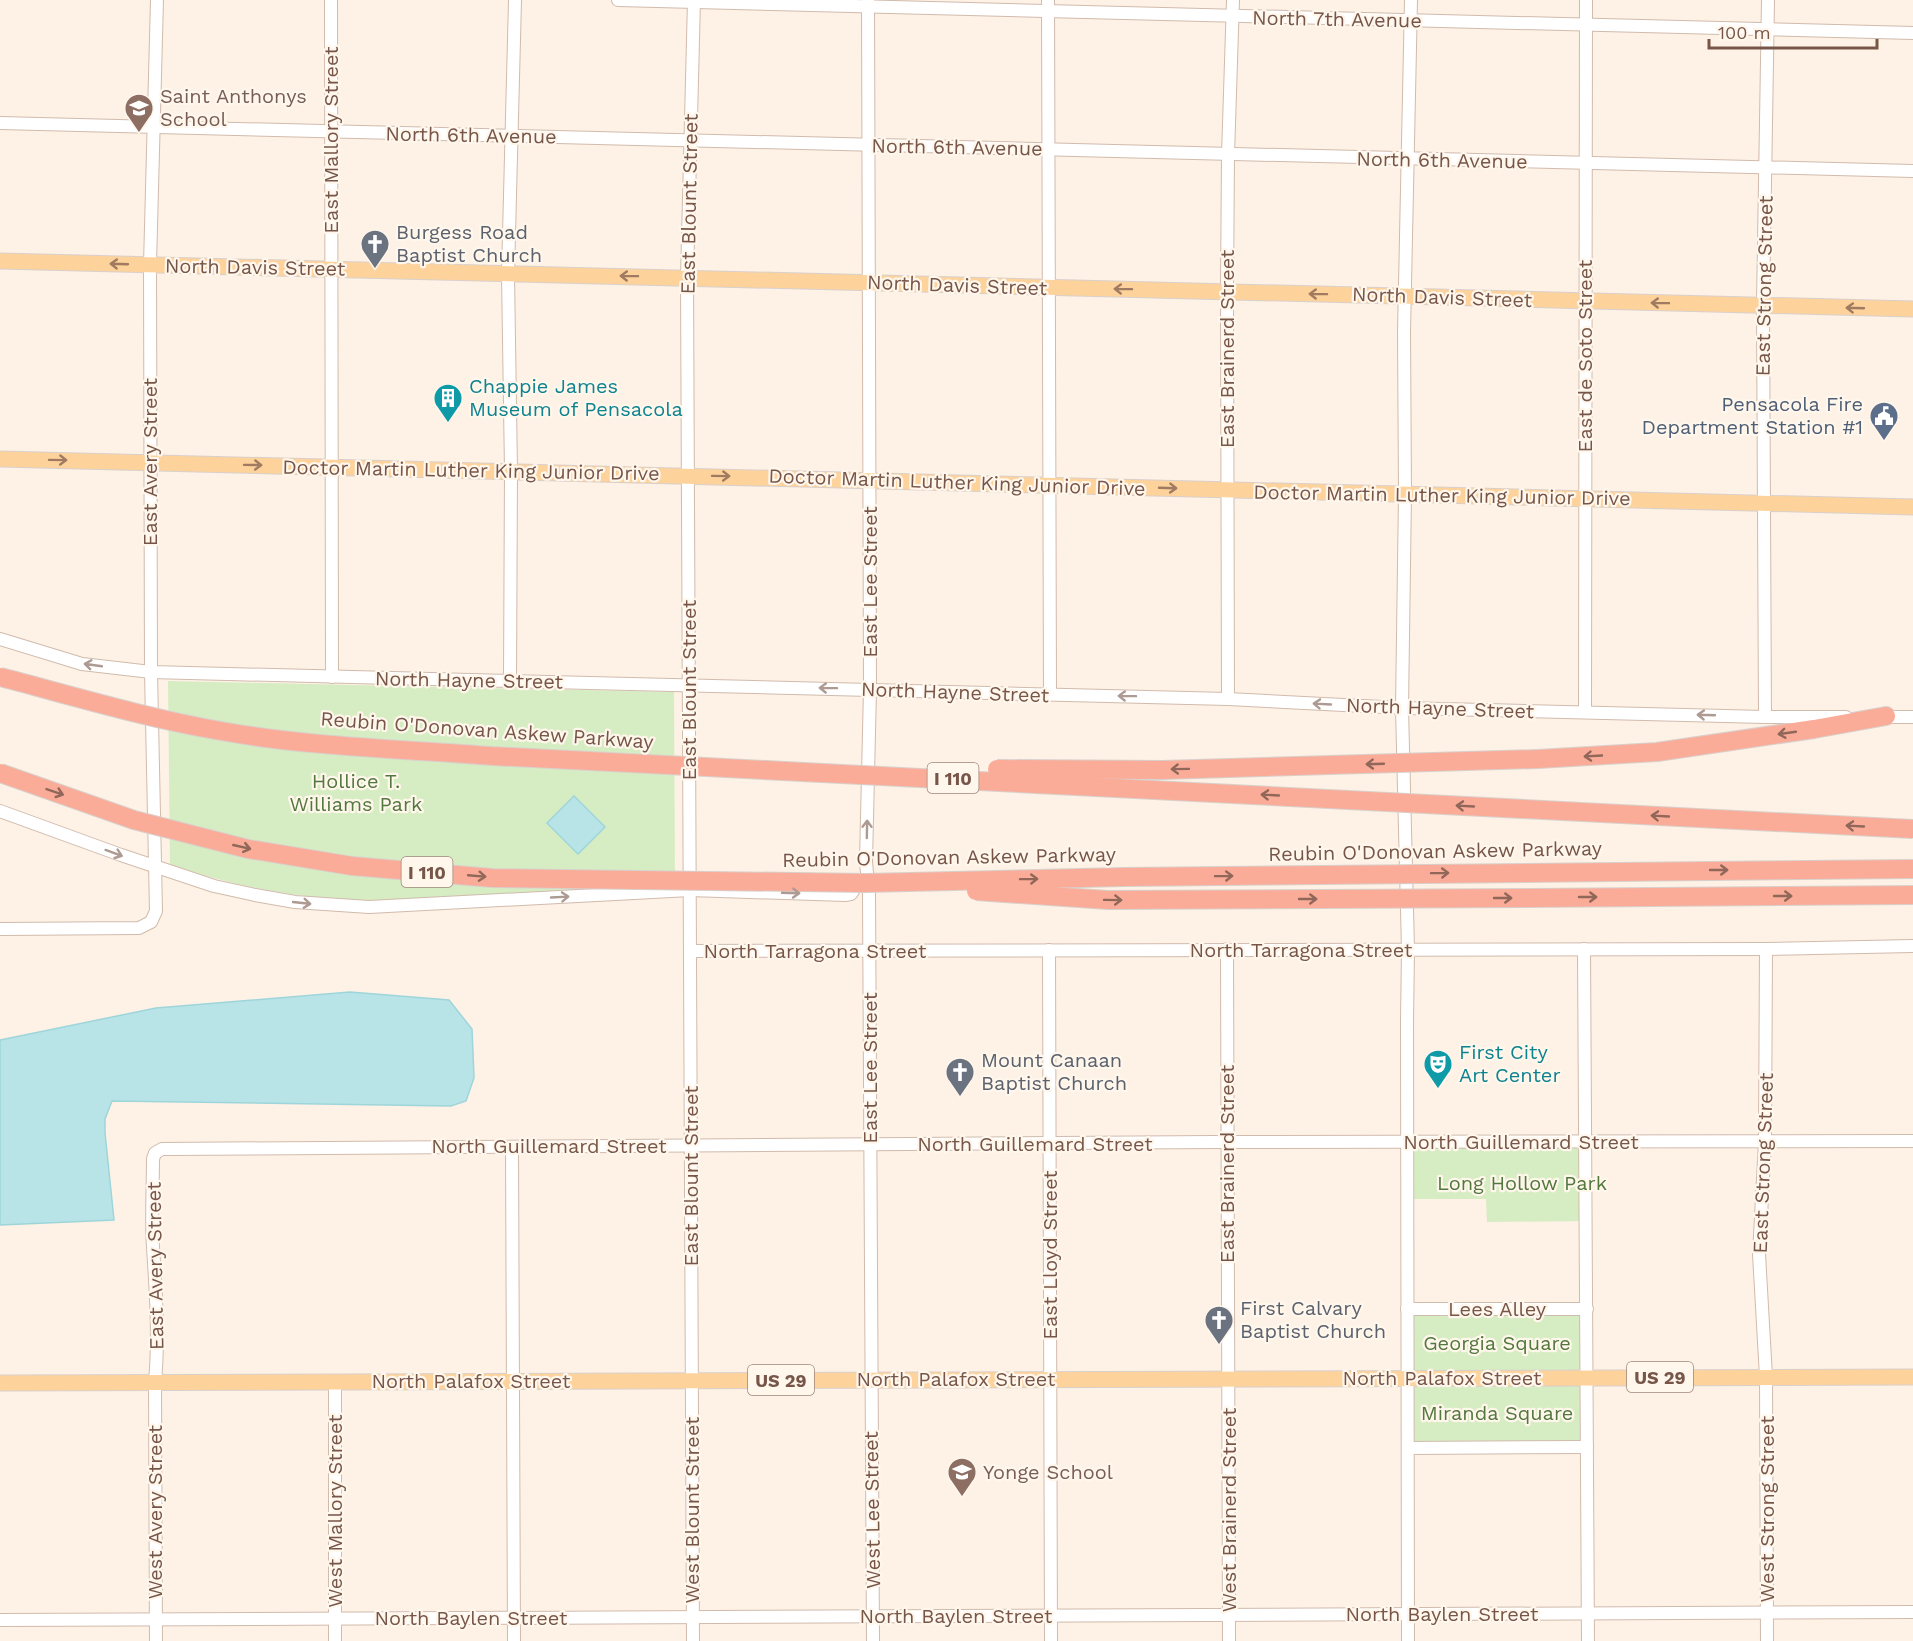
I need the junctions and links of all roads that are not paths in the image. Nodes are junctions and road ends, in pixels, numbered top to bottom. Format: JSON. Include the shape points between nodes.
{"nodes":[{"id":1,"x":157,"y":0,"type":"edge"},
{"id":2,"x":331,"y":0,"type":"edge"},
{"id":3,"x":515,"y":0,"type":"edge"},
{"id":4,"x":618,"y":0,"type":"edge"},
{"id":5,"x":1233,"y":0,"type":"edge"},
{"id":6,"x":1411,"y":0,"type":"edge"},
{"id":7,"x":1586,"y":0,"type":"edge"},
{"id":8,"x":1768,"y":0,"type":"edge"},
{"id":9,"x":694,"y":1,"type":"edge"},
{"id":10,"x":868,"y":3,"type":"edge"},
{"id":11,"x":1048,"y":5,"type":"edge"},
{"id":12,"x":1233,"y":17,"type":"junction"},
{"id":13,"x":1411,"y":20,"type":"junction"},
{"id":14,"x":1585,"y":25,"type":"junction"},
{"id":15,"x":1768,"y":30,"type":"junction"},
{"id":16,"x":1913,"y":33,"type":"edge"},
{"id":17,"x":0,"y":123,"type":"edge"},
{"id":18,"x":153,"y":127,"type":"junction"},
{"id":19,"x":331,"y":132,"type":"junction"},
{"id":20,"x":511,"y":136,"type":"junction"},
{"id":21,"x":691,"y":141,"type":"junction"},
{"id":22,"x":868,"y":145,"type":"junction"},
{"id":23,"x":1048,"y":149,"type":"junction"},
{"id":24,"x":1228,"y":155,"type":"junction"},
{"id":25,"x":1407,"y":159,"type":"junction"},
{"id":26,"x":1585,"y":163,"type":"junction"},
{"id":27,"x":1765,"y":168,"type":"junction"},
{"id":28,"x":1913,"y":171,"type":"edge"},
{"id":29,"x":0,"y":261,"type":"edge"},
{"id":30,"x":150,"y":265,"type":"junction"},
{"id":31,"x":331,"y":269,"type":"junction"},
{"id":32,"x":508,"y":274,"type":"junction"},
{"id":33,"x":687,"y":278,"type":"junction"},
{"id":34,"x":869,"y":282,"type":"junction"},
{"id":35,"x":1049,"y":287,"type":"junction"},
{"id":36,"x":1227,"y":291,"type":"junction"},
{"id":37,"x":1405,"y":296,"type":"junction"},
{"id":38,"x":1585,"y":301,"type":"junction"},
{"id":39,"x":1763,"y":305,"type":"junction"},
{"id":40,"x":1913,"y":309,"type":"edge"},
{"id":41,"x":0,"y":459,"type":"edge"},
{"id":42,"x":150,"y":463,"type":"junction"},
{"id":43,"x":332,"y":467,"type":"junction"},
{"id":44,"x":511,"y":471,"type":"junction"},
{"id":45,"x":687,"y":476,"type":"junction"},
{"id":46,"x":869,"y":480,"type":"junction"},
{"id":47,"x":1049,"y":484,"type":"junction"},
{"id":48,"x":1227,"y":490,"type":"junction"},
{"id":49,"x":1405,"y":494,"type":"junction"},
{"id":50,"x":1586,"y":499,"type":"junction"},
{"id":51,"x":1763,"y":504,"type":"junction"},
{"id":52,"x":1913,"y":507,"type":"edge"},
{"id":53,"x":0,"y":639,"type":"edge"},
{"id":54,"x":151,"y":672,"type":"junction"},
{"id":55,"x":0,"y":677,"type":"edge"},
{"id":56,"x":332,"y":677,"type":"junction"},
{"id":57,"x":510,"y":681,"type":"junction"},
{"id":58,"x":689,"y":686,"type":"junction"},
{"id":59,"x":870,"y":689,"type":"junction"},
{"id":60,"x":1050,"y":694,"type":"junction"},
{"id":61,"x":1228,"y":699,"type":"junction"},
{"id":62,"x":1401,"y":708,"type":"junction"},
{"id":63,"x":1585,"y":712,"type":"junction"},
{"id":64,"x":1765,"y":717,"type":"junction"},
{"id":65,"x":1886,"y":717,"type":"junction"},
{"id":66,"x":1913,"y":717,"type":"edge"},
{"id":67,"x":776,"y":769,"type":"junction"},
{"id":68,"x":0,"y":773,"type":"edge"},
{"id":69,"x":0,"y":811,"type":"edge"},
{"id":70,"x":1913,"y":829,"type":"edge"},
{"id":71,"x":866,"y":862,"type":"junction"},
{"id":72,"x":155,"y":867,"type":"junction"},
{"id":73,"x":1913,"y":869,"type":"edge"},
{"id":74,"x":866,"y":884,"type":"junction"},
{"id":75,"x":690,"y":890,"type":"junction"},
{"id":76,"x":1913,"y":895,"type":"edge"},
{"id":77,"x":0,"y":929,"type":"edge"},
{"id":78,"x":1913,"y":946,"type":"edge"},
{"id":79,"x":1227,"y":949,"type":"junction"},
{"id":80,"x":1584,"y":949,"type":"junction"},
{"id":81,"x":1766,"y":949,"type":"junction"},
{"id":82,"x":870,"y":950,"type":"junction"},
{"id":83,"x":1049,"y":950,"type":"junction"},
{"id":84,"x":1408,"y":950,"type":"junction"},
{"id":85,"x":690,"y":951,"type":"junction"},
{"id":86,"x":1766,"y":1141,"type":"junction"},
{"id":87,"x":1913,"y":1141,"type":"edge"},
{"id":88,"x":1586,"y":1142,"type":"junction"},
{"id":89,"x":1050,"y":1143,"type":"junction"},
{"id":90,"x":1228,"y":1143,"type":"junction"},
{"id":91,"x":1407,"y":1143,"type":"junction"},
{"id":92,"x":691,"y":1145,"type":"junction"},
{"id":93,"x":870,"y":1145,"type":"junction"},
{"id":94,"x":512,"y":1147,"type":"junction"},
{"id":95,"x":157,"y":1152,"type":"joint"},
{"id":96,"x":1407,"y":1309,"type":"junction"},
{"id":97,"x":1587,"y":1309,"type":"junction"},
{"id":98,"x":1587,"y":1377,"type":"junction"},
{"id":99,"x":1766,"y":1377,"type":"junction"},
{"id":100,"x":1913,"y":1377,"type":"edge"},
{"id":101,"x":1228,"y":1378,"type":"junction"},
{"id":102,"x":1408,"y":1378,"type":"junction"},
{"id":103,"x":871,"y":1379,"type":"junction"},
{"id":104,"x":691,"y":1380,"type":"junction"},
{"id":105,"x":1050,"y":1380,"type":"junction"},
{"id":106,"x":513,"y":1381,"type":"junction"},
{"id":107,"x":155,"y":1382,"type":"junction"},
{"id":108,"x":334,"y":1382,"type":"junction"},
{"id":109,"x":0,"y":1383,"type":"edge"},
{"id":110,"x":1587,"y":1447,"type":"junction"},
{"id":111,"x":1408,"y":1448,"type":"junction"},
{"id":112,"x":1913,"y":1612,"type":"edge"},
{"id":113,"x":1587,"y":1613,"type":"junction"},
{"id":114,"x":1767,"y":1613,"type":"junction"},
{"id":115,"x":1408,"y":1614,"type":"junction"},
{"id":116,"x":1229,"y":1615,"type":"junction"},
{"id":117,"x":873,"y":1616,"type":"junction"},
{"id":118,"x":1051,"y":1616,"type":"junction"},
{"id":119,"x":514,"y":1617,"type":"junction"},
{"id":120,"x":693,"y":1617,"type":"junction"},
{"id":121,"x":335,"y":1618,"type":"junction"},
{"id":122,"x":156,"y":1619,"type":"junction"},
{"id":123,"x":0,"y":1620,"type":"edge"},
{"id":124,"x":156,"y":1641,"type":"edge"},
{"id":125,"x":335,"y":1641,"type":"edge"},
{"id":126,"x":514,"y":1641,"type":"edge"},
{"id":127,"x":693,"y":1641,"type":"edge"},
{"id":128,"x":873,"y":1641,"type":"edge"},
{"id":129,"x":1051,"y":1641,"type":"edge"},
{"id":130,"x":1229,"y":1641,"type":"edge"},
{"id":131,"x":1408,"y":1641,"type":"edge"},
{"id":132,"x":1587,"y":1641,"type":"edge"},
{"id":133,"x":1767,"y":1641,"type":"edge"}],
"edges":[{"from":1,"to":18,"type":"street","name":"East Avery Street"},
{"from":2,"to":19,"type":"street","name":"East Mallory Street"},
{"from":3,"to":20,"type":"street"},
{"from":4,"to":9,"type":"street","name":"North 7th Avenue"},
{"from":5,"to":12,"type":"street","name":"East Brainerd Street"},
{"from":6,"to":13,"type":"street"},
{"from":7,"to":14,"type":"street","name":"East de Soto Street"},
{"from":8,"to":15,"type":"street","name":"East Strong Street"},
{"from":9,"to":10,"type":"street","name":"North 7th Avenue"},
{"from":9,"to":21,"type":"street","name":"East Blount Street"},
{"from":10,"to":11,"type":"street","name":"North 7th Avenue"},
{"from":10,"to":22,"type":"street","name":"East Lee Street"},
{"from":11,"to":12,"type":"street","name":"North 7th Avenue"},
{"from":11,"to":23,"type":"street"},
{"from":12,"to":13,"type":"street","name":"North 7th Avenue"},
{"from":12,"to":24,"type":"street","name":"East Brainerd Street"},
{"from":13,"to":14,"type":"street","name":"North 7th Avenue"},
{"from":13,"to":25,"type":"street"},
{"from":14,"to":15,"type":"street","name":"North 7th Avenue"},
{"from":14,"to":26,"type":"street","name":"East de Soto Street"},
{"from":15,"to":16,"type":"street","name":"North 7th Avenue"},
{"from":15,"to":27,"type":"street","name":"East Strong Street"},
{"from":17,"to":18,"type":"street","name":"North 6th Avenue"},
{"from":18,"to":19,"type":"street","name":"North 6th Avenue"},
{"from":18,"to":30,"type":"street","name":"East Avery Street"},
{"from":19,"to":20,"type":"street","name":"North 6th Avenue"},
{"from":19,"to":31,"type":"street","name":"East Mallory Street"},
{"from":20,"to":21,"type":"street","name":"North 6th Avenue"},
{"from":20,"to":32,"type":"street"},
{"from":21,"to":22,"type":"street","name":"North 6th Avenue"},
{"from":21,"to":33,"type":"street","name":"East Blount Street"},
{"from":22,"to":23,"type":"street","name":"North 6th Avenue"},
{"from":22,"to":34,"type":"street","name":"East Lee Street"},
{"from":23,"to":24,"type":"street","name":"North 6th Avenue"},
{"from":23,"to":35,"type":"street"},
{"from":24,"to":25,"type":"street","name":"North 6th Avenue"},
{"from":24,"to":36,"type":"street","name":"East Brainerd Street"},
{"from":25,"to":26,"type":"street","name":"North 6th Avenue"},
{"from":25,"to":37,"type":"street"},
{"from":26,"to":27,"type":"street","name":"North 6th Avenue"},
{"from":26,"to":38,"type":"street","name":"East de Soto Street"},
{"from":27,"to":28,"type":"street","name":"North 6th Avenue"},
{"from":27,"to":39,"type":"street","name":"East Strong Street"},
{"from":30,"to":29,"type":"main road","name":"North Davis Street","one_way":true},
{"from":30,"to":31,"type":"main road","name":"North Davis Street"},
{"from":30,"to":42,"type":"street","name":"East Avery Street"},
{"from":31,"to":32,"type":"main road","name":"North Davis Street"},
{"from":31,"to":43,"type":"street","name":"East Mallory Street"},
{"from":33,"to":32,"type":"main road","name":"North Davis Street","one_way":true},
{"from":32,"to":44,"type":"street"},
{"from":33,"to":34,"type":"main road","name":"North Davis Street"},
{"from":33,"to":45,"type":"street","name":"East Blount Street"},
{"from":34,"to":35,"type":"main road","name":"North Davis Street"},
{"from":34,"to":46,"type":"street","name":"East Lee Street"},
{"from":36,"to":35,"type":"main road","name":"North Davis Street","one_way":true},
{"from":35,"to":47,"type":"street"},
{"from":37,"to":36,"type":"main road","name":"North Davis Street","one_way":true},
{"from":36,"to":48,"type":"street","name":"East Brainerd Street"},
{"from":37,"to":38,"type":"main road","name":"North Davis Street"},
{"from":37,"to":49,"type":"street"},
{"from":39,"to":38,"type":"main road","name":"North Davis Street","one_way":true},
{"from":38,"to":50,"type":"street","name":"East de Soto Street"},
{"from":40,"to":39,"type":"main road","name":"North Davis Street","one_way":true},
{"from":39,"to":51,"type":"street","name":"East Strong Street"},
{"from":41,"to":42,"type":"main road","name":"Doctor Martin Luther King Junior Drive","one_way":true},
{"from":42,"to":43,"type":"main road","name":"Doctor Martin Luther King Junior Drive","one_way":true},
{"from":42,"to":54,"type":"street","name":"East Avery Street"},
{"from":43,"to":44,"type":"main road","name":"Doctor Martin Luther King Junior Drive"},
{"from":43,"to":56,"type":"street","name":"East Mallory Street"},
{"from":44,"to":45,"type":"main road","name":"Doctor Martin Luther King Junior Drive"},
{"from":44,"to":57,"type":"street"},
{"from":45,"to":46,"type":"main road","name":"Doctor Martin Luther King Junior Drive","one_way":true},
{"from":45,"to":58,"type":"street","name":"East Blount Street"},
{"from":46,"to":47,"type":"main road","name":"Doctor Martin Luther King Junior Drive"},
{"from":46,"to":59,"type":"street","name":"East Lee Street"},
{"from":47,"to":48,"type":"main road","name":"Doctor Martin Luther King Junior Drive","one_way":true},
{"from":47,"to":60,"type":"street"},
{"from":48,"to":49,"type":"main road","name":"Doctor Martin Luther King Junior Drive"},
{"from":48,"to":61,"type":"street","name":"East Brainerd Street"},
{"from":49,"to":50,"type":"main road","name":"Doctor Martin Luther King Junior Drive"},
{"from":49,"to":62,"type":"street"},
{"from":50,"to":51,"type":"main road","name":"Doctor Martin Luther King Junior Drive"},
{"from":50,"to":63,"type":"street","name":"East de Soto Street"},
{"from":51,"to":52,"type":"main road","name":"Doctor Martin Luther King Junior Drive"},
{"from":51,"to":64,"type":"street","name":"East Strong Street"},
{"from":54,"to":53,"type":"street","name":"North Hayne Street","one_way":true,"via":[[82,664]]},
{"from":54,"to":56,"type":"street","name":"North Hayne Street"},
{"from":54,"to":72,"type":"street","name":"East Avery Street"},
{"from":55,"to":67,"type":"highway","name":"Reubin O'Donovan Askew Parkway","number":"I 110","bridge":true,"via":[[220,731],[287,740],[492,756]]},
{"from":56,"to":57,"type":"street","name":"North Hayne Street"},
{"from":57,"to":58,"type":"street","name":"North Hayne Street"},
{"from":59,"to":58,"type":"street","name":"North Hayne Street","one_way":true},
{"from":58,"to":75,"type":"street","name":"East Blount Street"},
{"from":59,"to":60,"type":"street","name":"North Hayne Street"},
{"from":71,"to":59,"type":"street","name":"East Lee Street","one_way":true},
{"from":61,"to":60,"type":"street","name":"North Hayne Street","one_way":true},
{"from":62,"to":61,"type":"street","name":"North Hayne Street","one_way":true},
{"from":62,"to":63,"type":"street","name":"North Hayne Street"},
{"from":62,"to":84,"type":"street"},
{"from":64,"to":63,"type":"street","name":"North Hayne Street","one_way":true},
{"from":64,"to":65,"type":"street","name":"North Hayne Street"},
{"from":65,"to":66,"type":"street","name":"North Hayne Street"},
{"from":65,"to":67,"type":"highway","one_way":true,"bridge":true,"via":[[1657,752],[1538,759],[1129,770],[878,765]]},
{"from":70,"to":67,"type":"highway","name":"Reubin O'Donovan Askew Parkway","number":"I 110","one_way":true,"bridge":true},
{"from":68,"to":74,"type":"highway","name":"Reubin O'Donovan Askew Parkway","number":"I 110","one_way":true,"bridge":true,"via":[[134,820],[248,849],[352,866],[492,878]]},
{"from":69,"to":72,"type":"street","one_way":true},
{"from":75,"to":71,"type":"street","one_way":true,"via":[[845,895],[857,887]]},
{"from":71,"to":82,"type":"street","name":"East Lee Street"},
{"from":72,"to":75,"type":"street","one_way":true,"via":[[255,896],[332,906]]},
{"from":72,"to":77,"type":"street","name":"East Avery Street","via":[[156,911],[151,922],[139,928]]},
{"from":74,"to":73,"type":"highway","name":"Reubin O'Donovan Askew Parkway","number":"I 110","one_way":true,"bridge":true,"via":[[1124,877]]},
{"from":74,"to":76,"type":"highway","one_way":true,"bridge":true,"via":[[1108,900]]},
{"from":75,"to":85,"type":"street","name":"East Blount Street"},
{"from":78,"to":81,"type":"street","name":"North Tarragona Street"},
{"from":79,"to":83,"type":"street","name":"North Tarragona Street"},
{"from":79,"to":84,"type":"street","name":"North Tarragona Street"},
{"from":79,"to":90,"type":"street","name":"East Brainerd Street"},
{"from":80,"to":81,"type":"street","name":"North Tarragona Street"},
{"from":80,"to":84,"type":"street","name":"North Tarragona Street"},
{"from":80,"to":88,"type":"street"},
{"from":81,"to":86,"type":"street","name":"East Strong Street"},
{"from":82,"to":83,"type":"street","name":"North Tarragona Street"},
{"from":82,"to":85,"type":"street","name":"North Tarragona Street"},
{"from":82,"to":93,"type":"street","name":"East Lee Street"},
{"from":83,"to":89,"type":"street","name":"East Lloyd Street"},
{"from":84,"to":91,"type":"street"},
{"from":85,"to":92,"type":"street","name":"East Blount Street"},
{"from":86,"to":87,"type":"street","name":"North Guillemard Street"},
{"from":86,"to":88,"type":"street","name":"North Guillemard Street"},
{"from":86,"to":99,"type":"street","name":"East Strong Street","via":[[1759,1254]]},
{"from":88,"to":91,"type":"street","name":"North Guillemard Street"},
{"from":88,"to":97,"type":"street"},
{"from":89,"to":90,"type":"street","name":"North Guillemard Street"},
{"from":89,"to":93,"type":"street","name":"North Guillemard Street"},
{"from":89,"to":105,"type":"street","name":"East Lloyd Street"},
{"from":90,"to":91,"type":"street","name":"North Guillemard Street"},
{"from":90,"to":101,"type":"street","name":"East Brainerd Street"},
{"from":91,"to":96,"type":"street"},
{"from":92,"to":93,"type":"street","name":"North Guillemard Street"},
{"from":92,"to":94,"type":"street","name":"North Guillemard Street"},
{"from":92,"to":104,"type":"street","name":"East Blount Street"},
{"from":93,"to":103,"type":"street","name":"East Lee Street"},
{"from":94,"to":95,"type":"street","name":"North Guillemard Street"},
{"from":94,"to":106,"type":"street"},
{"from":95,"to":107,"type":"street","name":"East Avery Street","via":[[153,1159],[158,1353]]},
{"from":96,"to":97,"type":"street","name":"Lees Alley"},
{"from":96,"to":102,"type":"street"},
{"from":97,"to":98,"type":"street"},
{"from":98,"to":99,"type":"main road","name":"North Palafox Street","number":"US 29"},
{"from":98,"to":102,"type":"main road","name":"North Palafox Street","number":"US 29"},
{"from":98,"to":110,"type":"street"},
{"from":99,"to":100,"type":"main road","name":"North Palafox Street","number":"US 29"},
{"from":99,"to":114,"type":"street","name":"West Strong Street"},
{"from":101,"to":102,"type":"main road","name":"North Palafox Street","number":"US 29"},
{"from":101,"to":105,"type":"main road","name":"North Palafox Street","number":"US 29"},
{"from":101,"to":116,"type":"street","name":"West Brainerd Street"},
{"from":102,"to":111,"type":"street"},
{"from":103,"to":104,"type":"main road","name":"North Palafox Street","number":"US 29"},
{"from":103,"to":105,"type":"main road","name":"North Palafox Street","number":"US 29"},
{"from":103,"to":117,"type":"street","name":"West Lee Street"},
{"from":104,"to":106,"type":"main road","name":"North Palafox Street","number":"US 29"},
{"from":104,"to":120,"type":"street","name":"West Blount Street"},
{"from":105,"to":118,"type":"street","name":"East Lloyd Street"},
{"from":106,"to":108,"type":"main road","name":"North Palafox Street","number":"US 29"},
{"from":106,"to":119,"type":"street"},
{"from":107,"to":108,"type":"main road","name":"North Palafox Street","number":"US 29"},
{"from":107,"to":109,"type":"main road","name":"North Palafox Street","number":"US 29"},
{"from":107,"to":122,"type":"street","name":"West Avery Street"},
{"from":108,"to":121,"type":"street","name":"West Mallory Street"},
{"from":110,"to":111,"type":"street"},
{"from":110,"to":113,"type":"street"},
{"from":111,"to":115,"type":"street"},
{"from":112,"to":114,"type":"street","name":"North Baylen Street"},
{"from":113,"to":114,"type":"street","name":"North Baylen Street"},
{"from":113,"to":115,"type":"street","name":"North Baylen Street"},
{"from":113,"to":132,"type":"street"},
{"from":114,"to":133,"type":"street","name":"West Strong Street"},
{"from":115,"to":116,"type":"street","name":"North Baylen Street"},
{"from":115,"to":131,"type":"street"},
{"from":116,"to":118,"type":"street","name":"North Baylen Street"},
{"from":116,"to":130,"type":"street","name":"West Brainerd Street"},
{"from":117,"to":118,"type":"street","name":"North Baylen Street"},
{"from":117,"to":120,"type":"street","name":"North Baylen Street"},
{"from":117,"to":128,"type":"street","name":"West Lee Street"},
{"from":118,"to":129,"type":"street","name":"East Lloyd Street"},
{"from":119,"to":120,"type":"street","name":"North Baylen Street"},
{"from":119,"to":121,"type":"street","name":"North Baylen Street"},
{"from":119,"to":126,"type":"street"},
{"from":120,"to":127,"type":"street","name":"West Blount Street"},
{"from":121,"to":122,"type":"street","name":"North Baylen Street"},
{"from":121,"to":125,"type":"street","name":"West Mallory Street"},
{"from":122,"to":123,"type":"street","name":"North Baylen Street"},
{"from":122,"to":124,"type":"street","name":"West Avery Street"}]}
